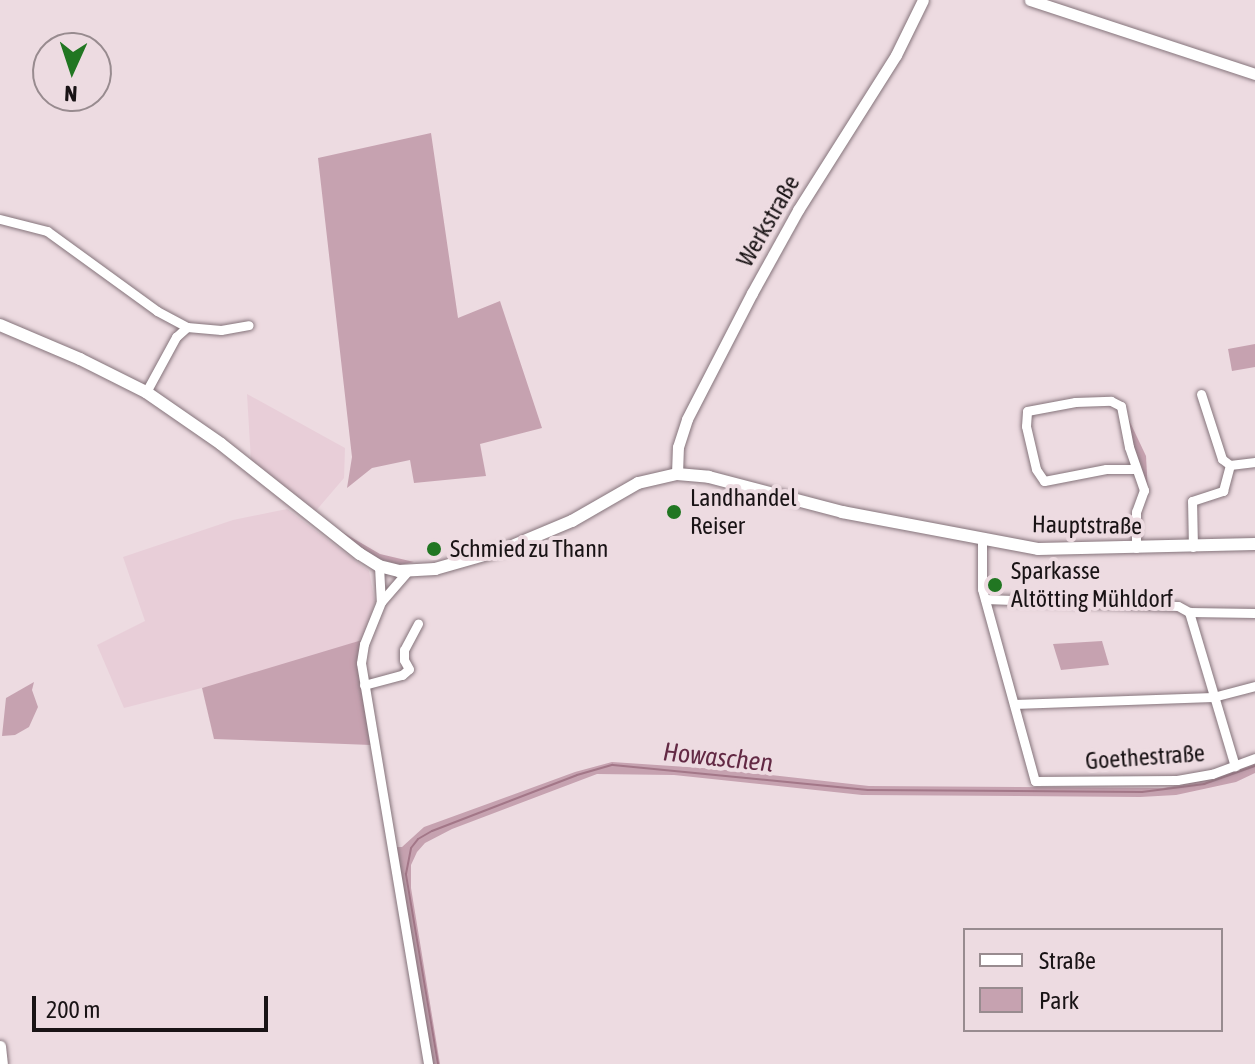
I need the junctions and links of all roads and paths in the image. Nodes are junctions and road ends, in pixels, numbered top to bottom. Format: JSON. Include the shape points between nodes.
{"nodes":[{"id":1,"x":923,"y":0,"type":"edge"},
{"id":2,"x":930,"y":0,"type":"edge"},
{"id":3,"x":1030,"y":0,"type":"edge"},
{"id":4,"x":916,"y":17,"type":"junction"},
{"id":5,"x":1255,"y":74,"type":"edge"},
{"id":6,"x":0,"y":219,"type":"edge"},
{"id":7,"x":249,"y":325,"type":"dead end"},
{"id":8,"x":1,"y":326,"type":"edge"},
{"id":9,"x":187,"y":327,"type":"junction"},
{"id":10,"x":146,"y":392,"type":"junction"},
{"id":11,"x":1201,"y":394,"type":"dead end"},
{"id":12,"x":1255,"y":462,"type":"edge"},
{"id":13,"x":1230,"y":465,"type":"junction"},
{"id":14,"x":1135,"y":469,"type":"junction"},
{"id":15,"x":677,"y":474,"type":"junction"},
{"id":16,"x":982,"y":539,"type":"junction"},
{"id":17,"x":1255,"y":544,"type":"edge"},
{"id":18,"x":1193,"y":547,"type":"junction"},
{"id":19,"x":1136,"y":548,"type":"junction"},
{"id":20,"x":379,"y":566,"type":"junction"},
{"id":21,"x":407,"y":572,"type":"junction"},
{"id":22,"x":985,"y":599,"type":"junction"},
{"id":23,"x":381,"y":602,"type":"junction"},
{"id":24,"x":1189,"y":612,"type":"junction"},
{"id":25,"x":1255,"y":613,"type":"edge"},
{"id":26,"x":418,"y":624,"type":"dead end"},
{"id":27,"x":364,"y":685,"type":"junction"},
{"id":28,"x":1255,"y":686,"type":"edge"},
{"id":29,"x":1213,"y":697,"type":"junction"},
{"id":30,"x":1014,"y":704,"type":"junction"},
{"id":31,"x":1255,"y":758,"type":"edge"},
{"id":32,"x":1235,"y":766,"type":"junction"},
{"id":33,"x":0,"y":1046,"type":"edge"},
{"id":34,"x":2,"y":1064,"type":"edge"},
{"id":35,"x":428,"y":1064,"type":"edge"}],
"edges":[{"from":1,"to":4,"type":"street","name":"Werkstraße"},
{"from":2,"to":4,"type":"street"},
{"from":3,"to":5,"type":"street"},
{"from":4,"to":15,"type":"street","name":"Werkstraße","via":[[737,321],[683,429]]},
{"from":6,"to":9,"type":"street","via":[[47,231]]},
{"from":7,"to":9,"type":"street","via":[[221,330]]},
{"from":8,"to":10,"type":"main road"},
{"from":9,"to":10,"type":"street"},
{"from":10,"to":20,"type":"main road"},
{"from":11,"to":13,"type":"street","via":[[1218,453]]},
{"from":12,"to":13,"type":"street"},
{"from":13,"to":18,"type":"street","via":[[1223,491],[1192,501]]},
{"from":14,"to":14,"type":"street","via":[[1122,410],[1115,402],[1075,402],[1027,411],[1036,469],[1044,481]]},
{"from":14,"to":19,"type":"street","via":[[1144,494],[1136,512]]},
{"from":15,"to":16,"type":"main road","name":"Hauptstraße"},
{"from":15,"to":21,"type":"main road","via":[[638,483],[514,546]]},
{"from":16,"to":19,"type":"main road","name":"Hauptstraße","via":[[1051,550]]},
{"from":16,"to":22,"type":"street"},
{"from":17,"to":18,"type":"main road","name":"Hauptstraße"},
{"from":18,"to":19,"type":"main road","name":"Hauptstraße"},
{"from":20,"to":21,"type":"main road"},
{"from":20,"to":23,"type":"street"},
{"from":21,"to":23,"type":"street"},
{"from":22,"to":24,"type":"street","via":[[1178,606]]},
{"from":22,"to":30,"type":"street"},
{"from":23,"to":27,"type":"street","via":[[362,652]]},
{"from":24,"to":25,"type":"street"},
{"from":24,"to":29,"type":"street"},
{"from":26,"to":27,"type":"street","via":[[404,650],[409,669]]},
{"from":27,"to":35,"type":"street"},
{"from":28,"to":29,"type":"street"},
{"from":29,"to":30,"type":"street"},
{"from":29,"to":32,"type":"street"},
{"from":30,"to":32,"type":"street","name":"Goethestraße","via":[[1035,781],[1177,780]]},
{"from":31,"to":32,"type":"street","name":"Goethestraße"},
{"from":33,"to":34,"type":"street"}]}
